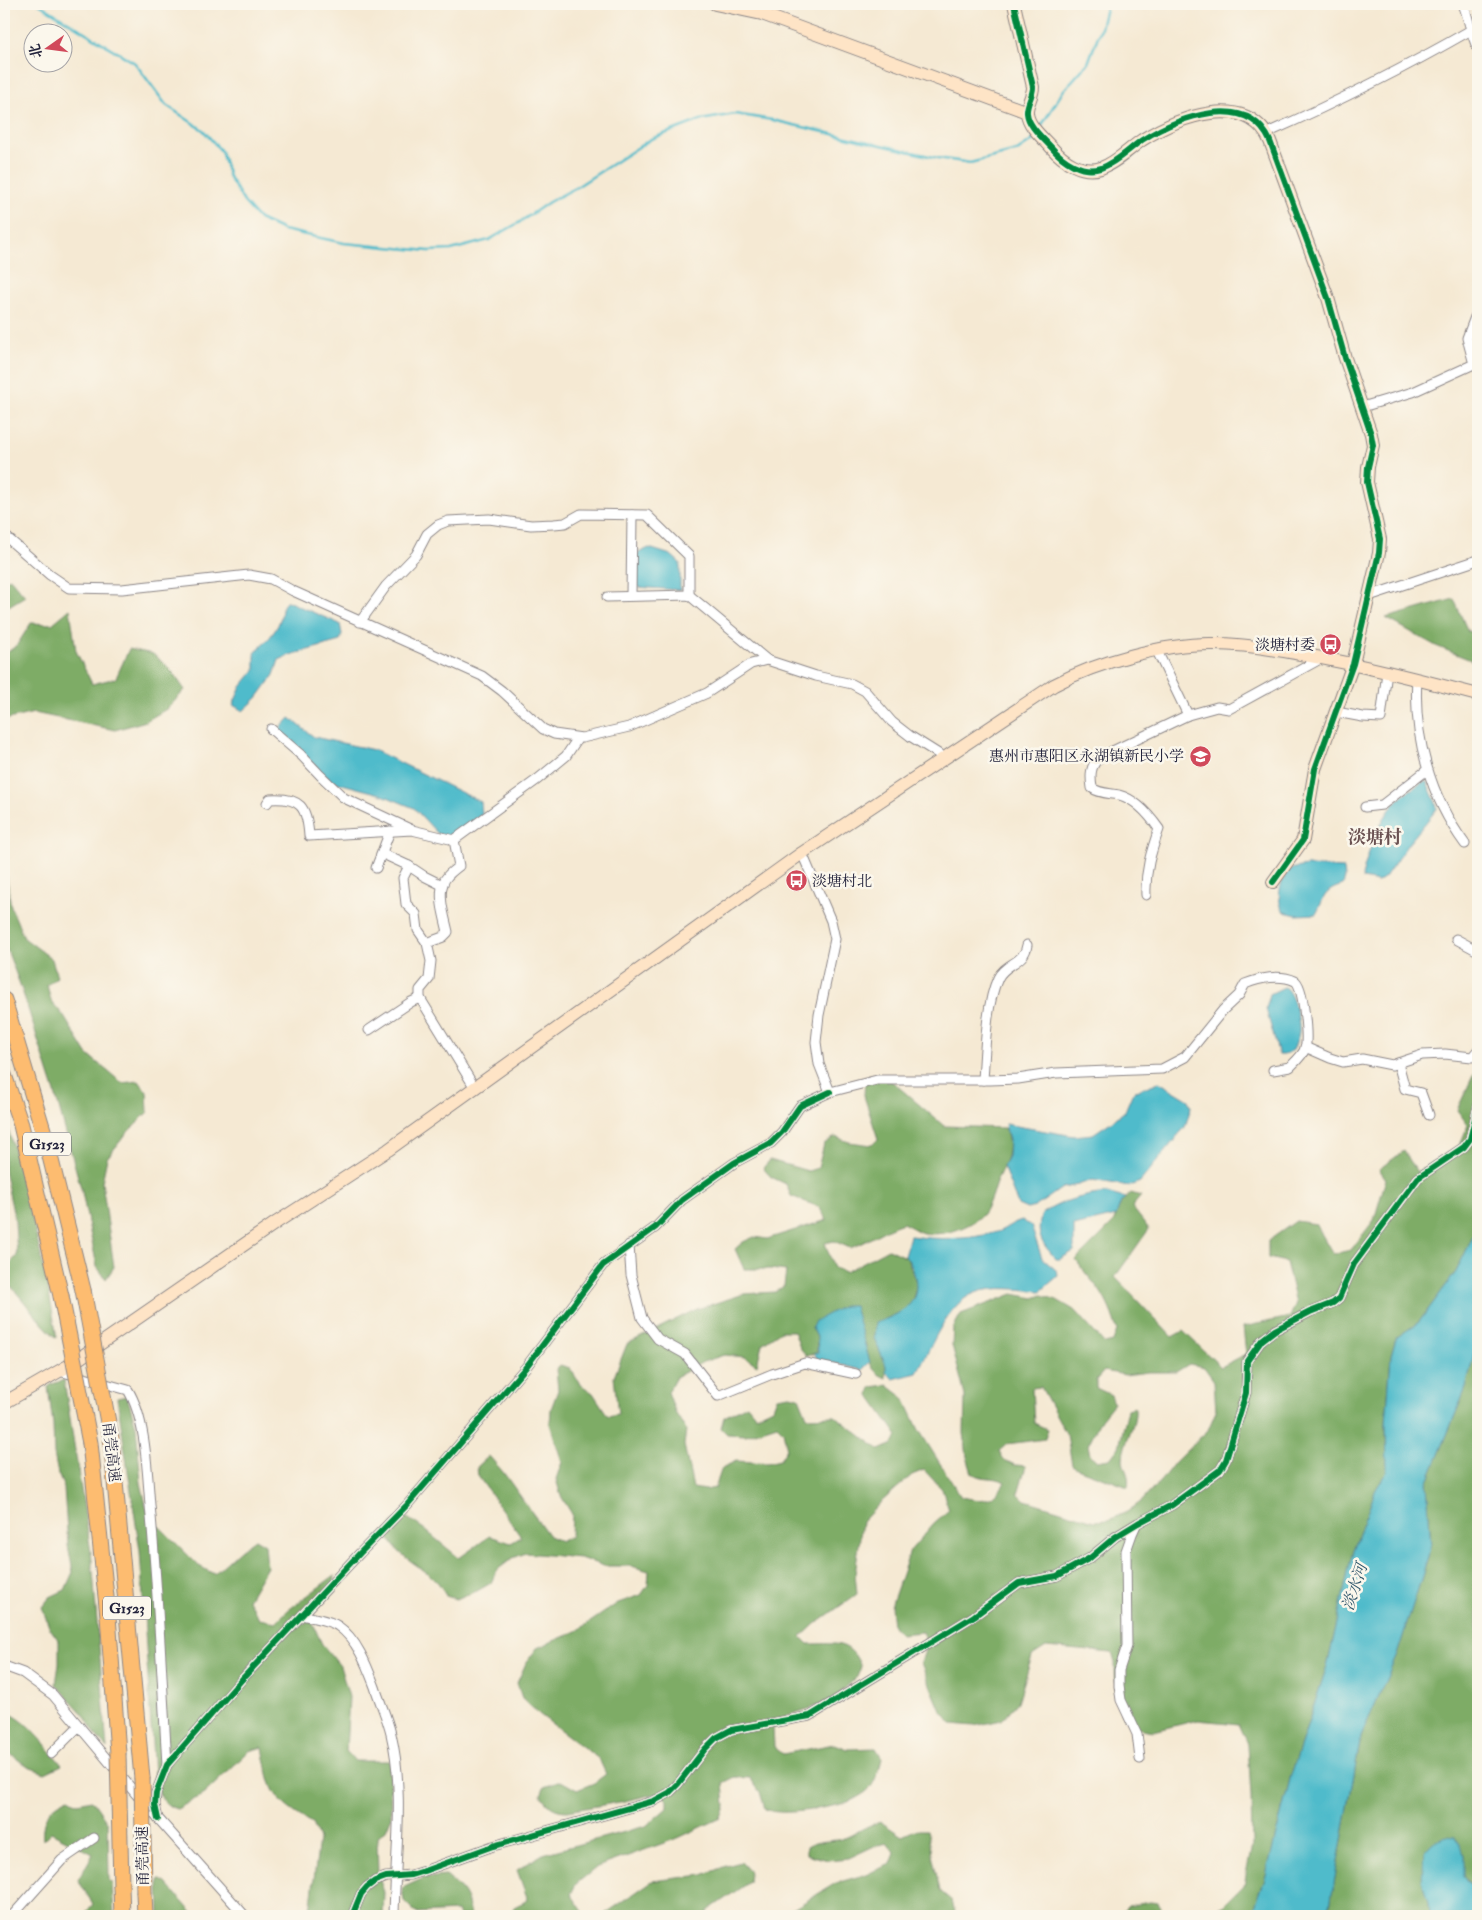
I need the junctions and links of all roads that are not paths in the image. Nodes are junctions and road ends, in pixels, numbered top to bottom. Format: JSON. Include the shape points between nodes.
{"nodes":[{"id":1,"x":715,"y":4,"type":"edge"},
{"id":2,"x":1014,"y":4,"type":"edge"},
{"id":3,"x":1463,"y":4,"type":"edge"},
{"id":4,"x":1471,"y":30,"type":"junction"},
{"id":5,"x":1478,"y":49,"type":"edge"},
{"id":6,"x":1027,"y":112,"type":"junction"},
{"id":7,"x":1266,"y":133,"type":"junction"},
{"id":8,"x":1478,"y":315,"type":"edge"},
{"id":9,"x":1362,"y":407,"type":"junction"},
{"id":10,"x":632,"y":515,"type":"junction"},
{"id":11,"x":4,"y":535,"type":"edge"},
{"id":12,"x":1478,"y":560,"type":"edge"},
{"id":13,"x":689,"y":594,"type":"junction"},
{"id":14,"x":630,"y":595,"type":"junction"},
{"id":15,"x":1369,"y":596,"type":"junction"},
{"id":16,"x":607,"y":597,"type":"dead end"},
{"id":17,"x":360,"y":622,"type":"junction"},
{"id":18,"x":1157,"y":651,"type":"junction"},
{"id":19,"x":1322,"y":658,"type":"junction"},
{"id":20,"x":766,"y":660,"type":"junction"},
{"id":21,"x":1353,"y":664,"type":"junction"},
{"id":22,"x":1387,"y":672,"type":"junction"},
{"id":23,"x":1417,"y":680,"type":"junction"},
{"id":24,"x":1478,"y":694,"type":"edge"},
{"id":25,"x":1336,"y":712,"type":"junction"},
{"id":26,"x":1188,"y":715,"type":"junction"},
{"id":27,"x":272,"y":729,"type":"dead end"},
{"id":28,"x":578,"y":738,"type":"junction"},
{"id":29,"x":945,"y":758,"type":"junction"},
{"id":30,"x":1427,"y":770,"type":"junction"},
{"id":31,"x":267,"y":803,"type":"dead end"},
{"id":32,"x":1365,"y":808,"type":"dead end"},
{"id":33,"x":412,"y":830,"type":"junction"},
{"id":34,"x":390,"y":831,"type":"junction"},
{"id":35,"x":454,"y":840,"type":"junction"},
{"id":36,"x":1465,"y":844,"type":"dead end"},
{"id":37,"x":802,"y":853,"type":"junction"},
{"id":38,"x":383,"y":854,"type":"junction"},
{"id":39,"x":409,"y":866,"type":"junction"},
{"id":40,"x":376,"y":868,"type":"dead end"},
{"id":41,"x":1273,"y":882,"type":"dead end"},
{"id":42,"x":442,"y":885,"type":"junction"},
{"id":43,"x":1146,"y":895,"type":"dead end"},
{"id":44,"x":1456,"y":939,"type":"dead end"},
{"id":45,"x":427,"y":943,"type":"junction"},
{"id":46,"x":1028,"y":944,"type":"dead end"},
{"id":47,"x":1478,"y":951,"type":"edge"},
{"id":48,"x":420,"y":998,"type":"junction"},
{"id":49,"x":4,"y":1000,"type":"edge"},
{"id":50,"x":369,"y":1030,"type":"dead end"},
{"id":51,"x":1305,"y":1047,"type":"junction"},
{"id":52,"x":1478,"y":1050,"type":"edge"},
{"id":53,"x":1398,"y":1063,"type":"junction"},
{"id":54,"x":1273,"y":1070,"type":"dead end"},
{"id":55,"x":4,"y":1075,"type":"edge"},
{"id":56,"x":983,"y":1080,"type":"junction"},
{"id":57,"x":475,"y":1088,"type":"junction"},
{"id":58,"x":830,"y":1092,"type":"junction"},
{"id":59,"x":1478,"y":1108,"type":"edge"},
{"id":60,"x":1429,"y":1115,"type":"dead end"},
{"id":61,"x":629,"y":1245,"type":"junction"},
{"id":62,"x":59,"y":1371,"type":"junction"},
{"id":63,"x":856,"y":1374,"type":"dead end"},
{"id":64,"x":4,"y":1403,"type":"edge"},
{"id":65,"x":1138,"y":1522,"type":"junction"},
{"id":66,"x":302,"y":1615,"type":"junction"},
{"id":67,"x":4,"y":1666,"type":"edge"},
{"id":68,"x":79,"y":1726,"type":"junction"},
{"id":69,"x":51,"y":1754,"type":"dead end"},
{"id":70,"x":1140,"y":1759,"type":"dead end"},
{"id":71,"x":167,"y":1765,"type":"junction"},
{"id":72,"x":158,"y":1819,"type":"junction"},
{"id":73,"x":94,"y":1838,"type":"dead end"},
{"id":74,"x":394,"y":1877,"type":"junction"},
{"id":75,"x":12,"y":1916,"type":"edge"},
{"id":76,"x":122,"y":1916,"type":"edge"},
{"id":77,"x":144,"y":1916,"type":"edge"},
{"id":78,"x":245,"y":1916,"type":"edge"},
{"id":79,"x":352,"y":1916,"type":"edge"},
{"id":80,"x":394,"y":1916,"type":"edge"}],
"edges":[{"from":1,"to":6,"type":"main road","via":[[762,14]]},
{"from":2,"to":6,"type":"main road","via":[[1033,89]]},
{"from":3,"to":4,"type":"street"},
{"from":4,"to":5,"type":"street"},
{"from":4,"to":7,"type":"street","via":[[1390,75]]},
{"from":6,"to":7,"type":"main road","via":[[1033,127],[1053,150],[1086,169],[1101,168],[1168,126],[1221,112],[1247,116]]},
{"from":7,"to":9,"type":"main road","via":[[1328,298]]},
{"from":8,"to":9,"type":"street","via":[[1467,338],[1474,364],[1413,392]]},
{"from":9,"to":15,"type":"main road","via":[[1373,442],[1367,479],[1380,539]]},
{"from":10,"to":13,"type":"street","via":[[647,515],[689,556]]},
{"from":10,"to":14,"type":"street"},
{"from":10,"to":17,"type":"street","via":[[581,514],[565,523],[554,524],[448,521],[427,534],[416,555],[386,586]]},
{"from":11,"to":17,"type":"street","via":[[69,588],[122,589],[250,574],[262,576]]},
{"from":12,"to":15,"type":"street"},
{"from":13,"to":14,"type":"street"},
{"from":13,"to":20,"type":"street"},
{"from":14,"to":16,"type":"street"},
{"from":15,"to":21,"type":"main road"},
{"from":17,"to":28,"type":"street","via":[[482,676],[543,729]]},
{"from":18,"to":19,"type":"main road","via":[[1197,644],[1228,644]]},
{"from":18,"to":26,"type":"street"},
{"from":18,"to":29,"type":"main road","via":[[1096,667],[1061,682]]},
{"from":19,"to":21,"type":"main road"},
{"from":19,"to":26,"type":"street","via":[[1229,708],[1216,707]]},
{"from":20,"to":28,"type":"street","via":[[751,664],[707,693],[629,727]]},
{"from":20,"to":29,"type":"street","via":[[852,684],[865,691],[892,722]]},
{"from":21,"to":22,"type":"main road"},
{"from":21,"to":25,"type":"main road"},
{"from":22,"to":23,"type":"main road"},
{"from":22,"to":25,"type":"street","via":[[1381,718]]},
{"from":23,"to":24,"type":"main road"},
{"from":23,"to":30,"type":"street","via":[[1418,719]]},
{"from":25,"to":41,"type":"main road","via":[[1315,769],[1303,840]]},
{"from":26,"to":43,"type":"street","via":[[1100,757],[1094,763],[1090,776],[1092,788],[1097,792],[1121,795],[1134,802],[1159,829],[1150,854]]},
{"from":27,"to":33,"type":"street","via":[[344,798]]},
{"from":28,"to":35,"type":"street","via":[[566,756],[545,774]]},
{"from":29,"to":37,"type":"main road"},
{"from":30,"to":32,"type":"street","via":[[1382,805]]},
{"from":30,"to":36,"type":"street","via":[[1447,820]]},
{"from":31,"to":34,"type":"street","via":[[270,799],[280,798],[298,804],[307,816],[309,836]]},
{"from":33,"to":34,"type":"street"},
{"from":33,"to":35,"type":"street"},
{"from":34,"to":38,"type":"street"},
{"from":35,"to":42,"type":"street","via":[[458,866]]},
{"from":37,"to":57,"type":"main road"},
{"from":37,"to":58,"type":"street","via":[[831,921],[834,939],[816,1042],[819,1064]]},
{"from":38,"to":39,"type":"street"},
{"from":38,"to":40,"type":"street"},
{"from":39,"to":42,"type":"street"},
{"from":39,"to":45,"type":"street","via":[[403,878],[406,904],[416,914],[418,930]]},
{"from":42,"to":45,"type":"street","via":[[448,932],[443,938]]},
{"from":44,"to":47,"type":"street"},
{"from":45,"to":48,"type":"street","via":[[430,979],[420,990]]},
{"from":46,"to":56,"type":"street","via":[[1027,951],[999,975],[994,987]]},
{"from":48,"to":50,"type":"street"},
{"from":48,"to":57,"type":"street"},
{"from":49,"to":77,"type":"highway","name":"甬莞高速","number":"G1523","bridge":true,"via":[[46,1140],[83,1290],[110,1438],[142,1778]]},
{"from":51,"to":53,"type":"street","via":[[1343,1062],[1362,1059],[1385,1065]]},
{"from":51,"to":54,"type":"street","via":[[1290,1067]]},
{"from":51,"to":56,"type":"street","via":[[1304,1007],[1298,984],[1286,979],[1268,978],[1246,984],[1185,1057],[1162,1069],[1056,1073]]},
{"from":52,"to":53,"type":"street","via":[[1472,1057],[1422,1055]]},
{"from":53,"to":60,"type":"street","via":[[1405,1089],[1421,1093]]},
{"from":55,"to":76,"type":"highway","name":"甬莞高速","number":"G1523","bridge":true,"via":[[21,1125],[61,1296],[90,1443],[118,1753]]},
{"from":56,"to":58,"type":"street","via":[[877,1080]]},
{"from":57,"to":62,"type":"main road"},
{"from":58,"to":61,"type":"street","via":[[800,1106],[771,1143],[734,1163],[682,1200],[656,1227]]},
{"from":59,"to":65,"type":"street","via":[[1470,1139],[1464,1147],[1418,1178],[1354,1264],[1339,1298],[1275,1330],[1262,1340],[1247,1361],[1246,1393],[1220,1470],[1172,1505]]},
{"from":61,"to":63,"type":"street","via":[[631,1275],[642,1318],[658,1339],[685,1354],[718,1396],[805,1363]]},
{"from":61,"to":66,"type":"street","via":[[604,1264],[526,1367],[407,1505]]},
{"from":62,"to":64,"type":"main road"},
{"from":62,"to":71,"type":"street","via":[[128,1390],[137,1414],[145,1446],[155,1555]]},
{"from":65,"to":70,"type":"street","via":[[1126,1551],[1127,1646],[1119,1670],[1119,1686],[1121,1700],[1137,1734]]},
{"from":65,"to":74,"type":"street","via":[[1090,1558],[1057,1576],[1019,1583],[974,1616],[810,1716],[731,1730],[716,1738],[678,1784],[654,1801],[493,1846],[424,1871]]},
{"from":66,"to":71,"type":"street"},
{"from":66,"to":74,"type":"street","via":[[329,1621],[345,1633],[358,1649],[384,1710],[392,1736],[398,1788]]},
{"from":67,"to":68,"type":"street","via":[[23,1674],[53,1695]]},
{"from":68,"to":69,"type":"street"},
{"from":68,"to":72,"type":"street"},
{"from":71,"to":72,"type":"street","via":[[156,1793]]},
{"from":72,"to":78,"type":"street"},
{"from":73,"to":75,"type":"street","via":[[62,1860]]},
{"from":74,"to":79,"type":"street","via":[[386,1877],[367,1887]]},
{"from":74,"to":80,"type":"street"}]}
